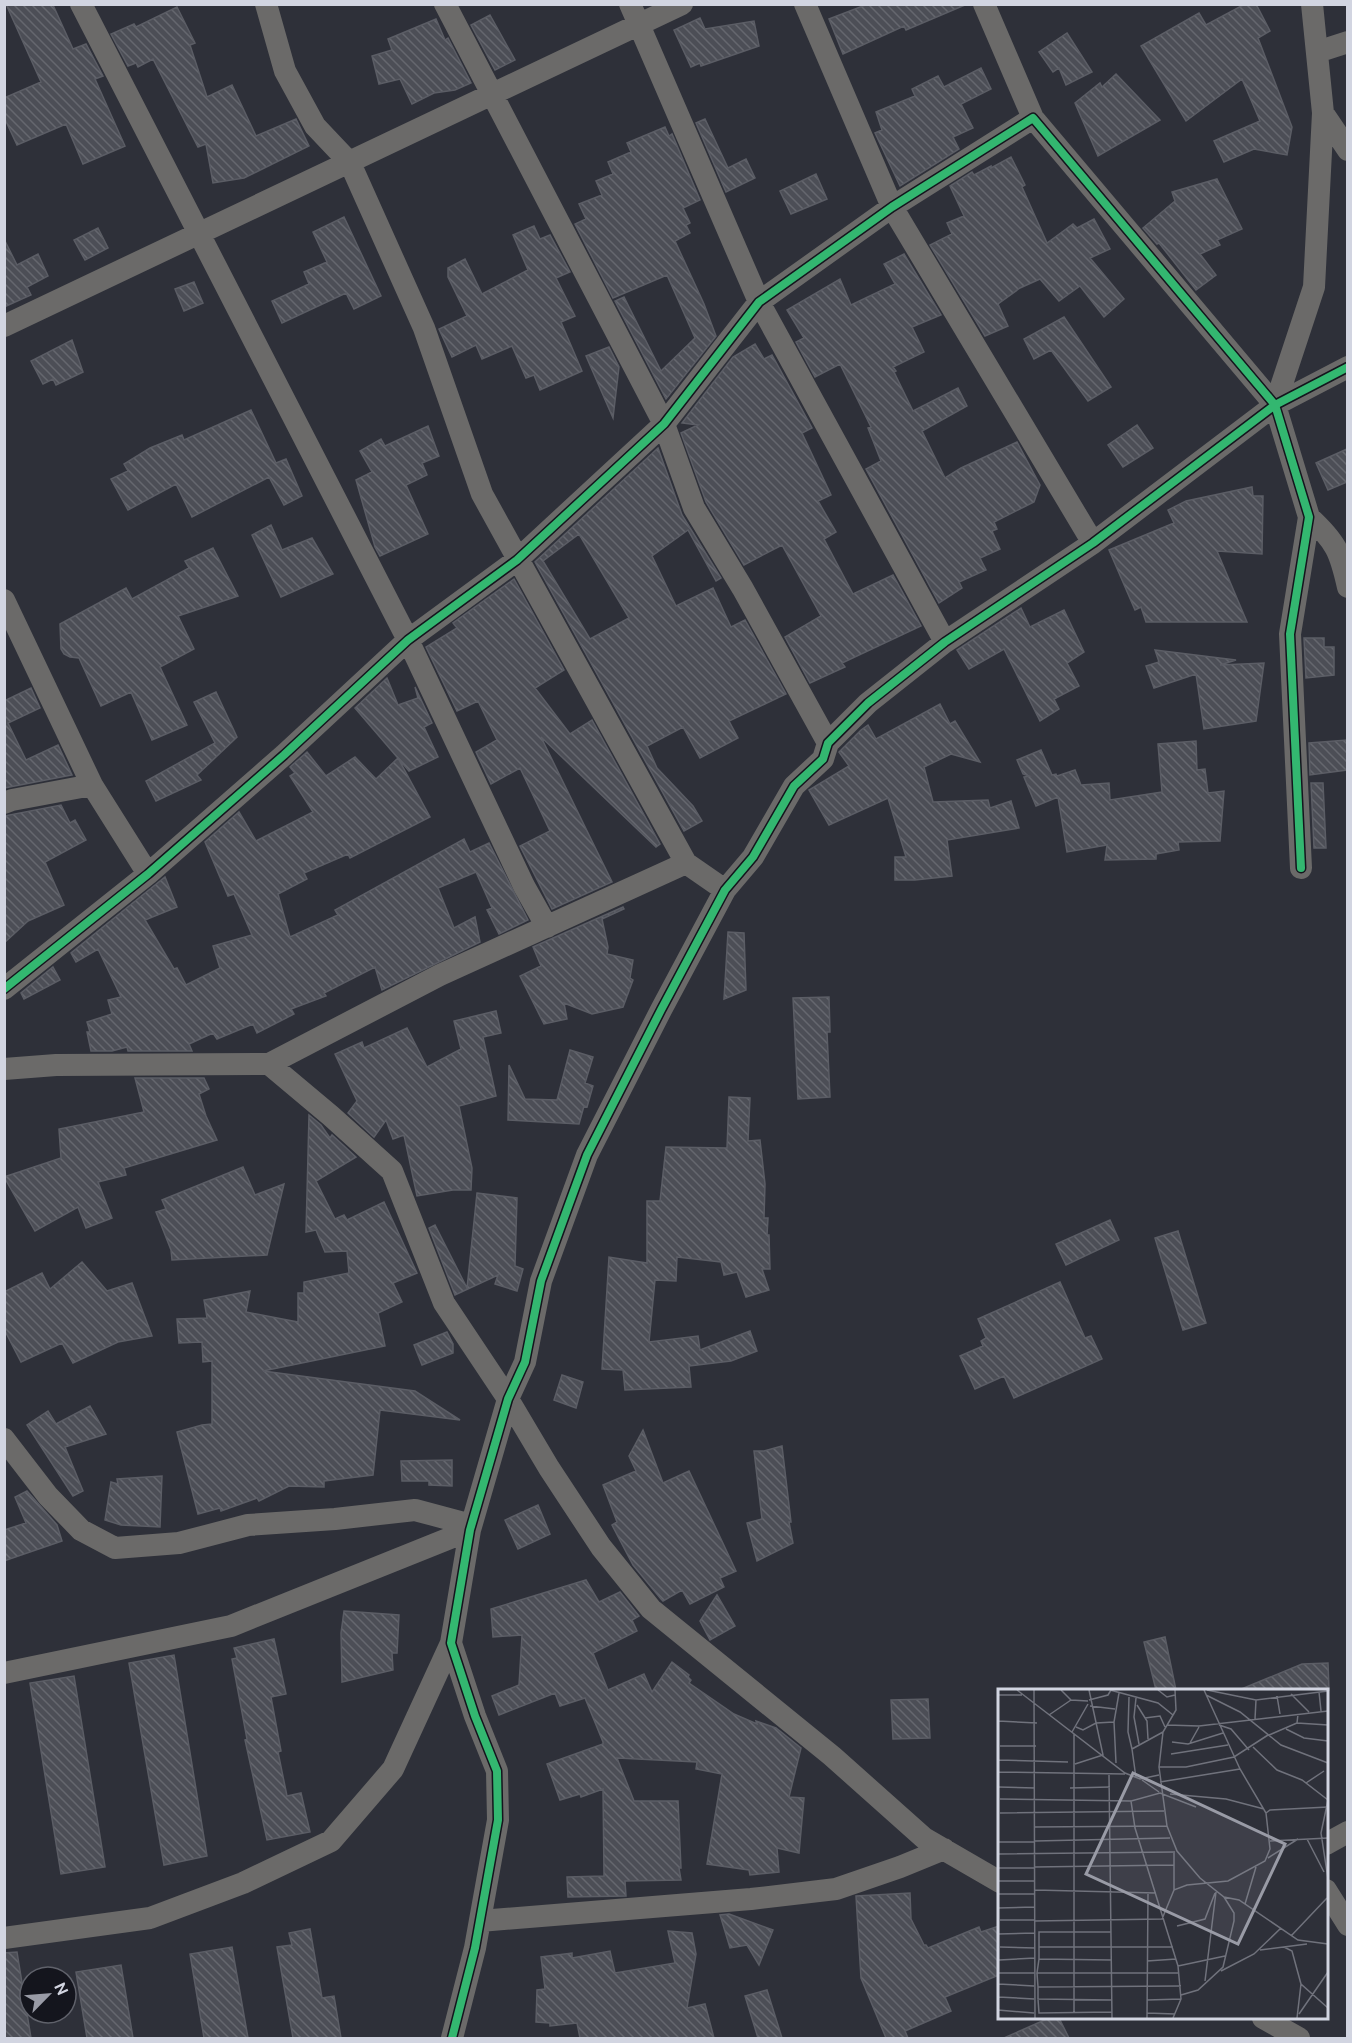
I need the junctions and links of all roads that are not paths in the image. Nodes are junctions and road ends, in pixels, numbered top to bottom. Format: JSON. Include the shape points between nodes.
{"nodes":[{"id":1,"x":81,"y":4,"type":"edge"},
{"id":2,"x":266,"y":4,"type":"edge"},
{"id":3,"x":445,"y":4,"type":"edge"},
{"id":4,"x":682,"y":4,"type":"edge"},
{"id":5,"x":805,"y":4,"type":"edge"},
{"id":6,"x":984,"y":4,"type":"edge"},
{"id":7,"x":1312,"y":4,"type":"edge"},
{"id":8,"x":634,"y":15,"type":"edge"},
{"id":9,"x":1347,"y":42,"type":"edge"},
{"id":10,"x":1317,"y":52,"type":"junction"},
{"id":11,"x":491,"y":95,"type":"junction"},
{"id":12,"x":1323,"y":113,"type":"junction"},
{"id":13,"x":1033,"y":118,"type":"junction"},
{"id":14,"x":1347,"y":150,"type":"edge"},
{"id":15,"x":350,"y":163,"type":"junction"},
{"id":16,"x":892,"y":207,"type":"junction"},
{"id":17,"x":198,"y":234,"type":"junction"},
{"id":18,"x":759,"y":302,"type":"junction"},
{"id":19,"x":4,"y":326,"type":"edge"},
{"id":20,"x":1347,"y":367,"type":"edge"},
{"id":21,"x":1275,"y":405,"type":"junction"},
{"id":22,"x":663,"y":424,"type":"junction"},
{"id":23,"x":1309,"y":517,"type":"junction"},
{"id":24,"x":1092,"y":543,"type":"junction"},
{"id":25,"x":517,"y":560,"type":"junction"},
{"id":26,"x":1347,"y":587,"type":"edge"},
{"id":27,"x":4,"y":600,"type":"edge"},
{"id":28,"x":408,"y":639,"type":"junction"},
{"id":29,"x":945,"y":642,"type":"junction"},
{"id":30,"x":828,"y":743,"type":"junction"},
{"id":31,"x":92,"y":785,"type":"junction"},
{"id":32,"x":4,"y":803,"type":"edge"},
{"id":33,"x":686,"y":863,"type":"junction"},
{"id":34,"x":1301,"y":868,"type":"dead end"},
{"id":35,"x":148,"y":873,"type":"junction"},
{"id":36,"x":725,"y":890,"type":"junction"},
{"id":37,"x":548,"y":927,"type":"junction"},
{"id":38,"x":4,"y":989,"type":"edge"},
{"id":39,"x":269,"y":1064,"type":"junction"},
{"id":40,"x":4,"y":1069,"type":"edge"},
{"id":41,"x":508,"y":1399,"type":"junction"},
{"id":42,"x":4,"y":1439,"type":"edge"},
{"id":43,"x":470,"y":1528,"type":"junction"},
{"id":44,"x":451,"y":1643,"type":"junction"},
{"id":45,"x":4,"y":1673,"type":"edge"},
{"id":46,"x":1347,"y":1832,"type":"edge"},
{"id":47,"x":1328,"y":1843,"type":"edge"},
{"id":48,"x":944,"y":1849,"type":"junction"},
{"id":49,"x":998,"y":1881,"type":"edge"},
{"id":50,"x":1328,"y":1893,"type":"edge"},
{"id":51,"x":480,"y":1921,"type":"junction"},
{"id":52,"x":1347,"y":1925,"type":"edge"},
{"id":53,"x":4,"y":1938,"type":"edge"},
{"id":54,"x":1265,"y":2019,"type":"edge"},
{"id":55,"x":452,"y":2038,"type":"edge"},
{"id":56,"x":1299,"y":2038,"type":"edge"}],
"edges":[{"from":1,"to":17,"type":"street"},
{"from":2,"to":15,"type":"street","via":[[285,71],[315,126]]},
{"from":3,"to":11,"type":"street"},
{"from":4,"to":8,"type":"street"},
{"from":5,"to":16,"type":"street"},
{"from":6,"to":13,"type":"street"},
{"from":7,"to":10,"type":"street"},
{"from":8,"to":11,"type":"street"},
{"from":8,"to":18,"type":"street"},
{"from":9,"to":10,"type":"street"},
{"from":10,"to":12,"type":"street"},
{"from":11,"to":15,"type":"street"},
{"from":11,"to":22,"type":"street"},
{"from":12,"to":14,"type":"street"},
{"from":12,"to":21,"type":"street","via":[[1314,287]]},
{"from":13,"to":16,"type":"street"},
{"from":13,"to":21,"type":"street"},
{"from":15,"to":17,"type":"street"},
{"from":15,"to":25,"type":"street","via":[[424,328],[482,494]]},
{"from":16,"to":18,"type":"street"},
{"from":16,"to":24,"type":"street"},
{"from":17,"to":19,"type":"street"},
{"from":17,"to":28,"type":"street"},
{"from":18,"to":22,"type":"street"},
{"from":18,"to":29,"type":"street"},
{"from":20,"to":21,"type":"street"},
{"from":21,"to":23,"type":"street"},
{"from":21,"to":24,"type":"street"},
{"from":22,"to":25,"type":"street"},
{"from":22,"to":30,"type":"street","via":[[694,508]]},
{"from":23,"to":26,"type":"street","via":[[1341,555]]},
{"from":23,"to":34,"type":"street","via":[[1290,634]]},
{"from":24,"to":29,"type":"street"},
{"from":25,"to":28,"type":"street"},
{"from":25,"to":33,"type":"street"},
{"from":27,"to":31,"type":"street"},
{"from":28,"to":35,"type":"street","via":[[284,755]]},
{"from":28,"to":37,"type":"street","via":[[524,886]]},
{"from":29,"to":30,"type":"street","via":[[868,703]]},
{"from":30,"to":36,"type":"street","via":[[823,759],[794,786],[753,857]]},
{"from":31,"to":32,"type":"street"},
{"from":31,"to":35,"type":"street"},
{"from":33,"to":36,"type":"street"},
{"from":33,"to":37,"type":"street"},
{"from":35,"to":38,"type":"street"},
{"from":36,"to":41,"type":"street","via":[[587,1155],[541,1281],[525,1362]]},
{"from":37,"to":39,"type":"street","via":[[441,975]]},
{"from":39,"to":40,"type":"street","via":[[56,1065]]},
{"from":39,"to":41,"type":"street","via":[[392,1171],[444,1303]]},
{"from":41,"to":43,"type":"street"},
{"from":41,"to":48,"type":"street","via":[[601,1547],[651,1609],[824,1749],[924,1838]]},
{"from":42,"to":43,"type":"street","via":[[48,1496],[81,1530],[115,1548],[179,1543],[248,1525],[415,1510]]},
{"from":43,"to":44,"type":"street"},
{"from":43,"to":45,"type":"street","via":[[231,1626]]},
{"from":44,"to":51,"type":"street","via":[[497,1771],[498,1820]]},
{"from":44,"to":53,"type":"street","via":[[393,1769],[331,1841],[243,1883],[150,1918]]},
{"from":46,"to":47,"type":"street"},
{"from":48,"to":49,"type":"street"},
{"from":48,"to":51,"type":"street","via":[[836,1889]]},
{"from":50,"to":52,"type":"street"},
{"from":51,"to":55,"type":"street"},
{"from":54,"to":56,"type":"street"}]}
